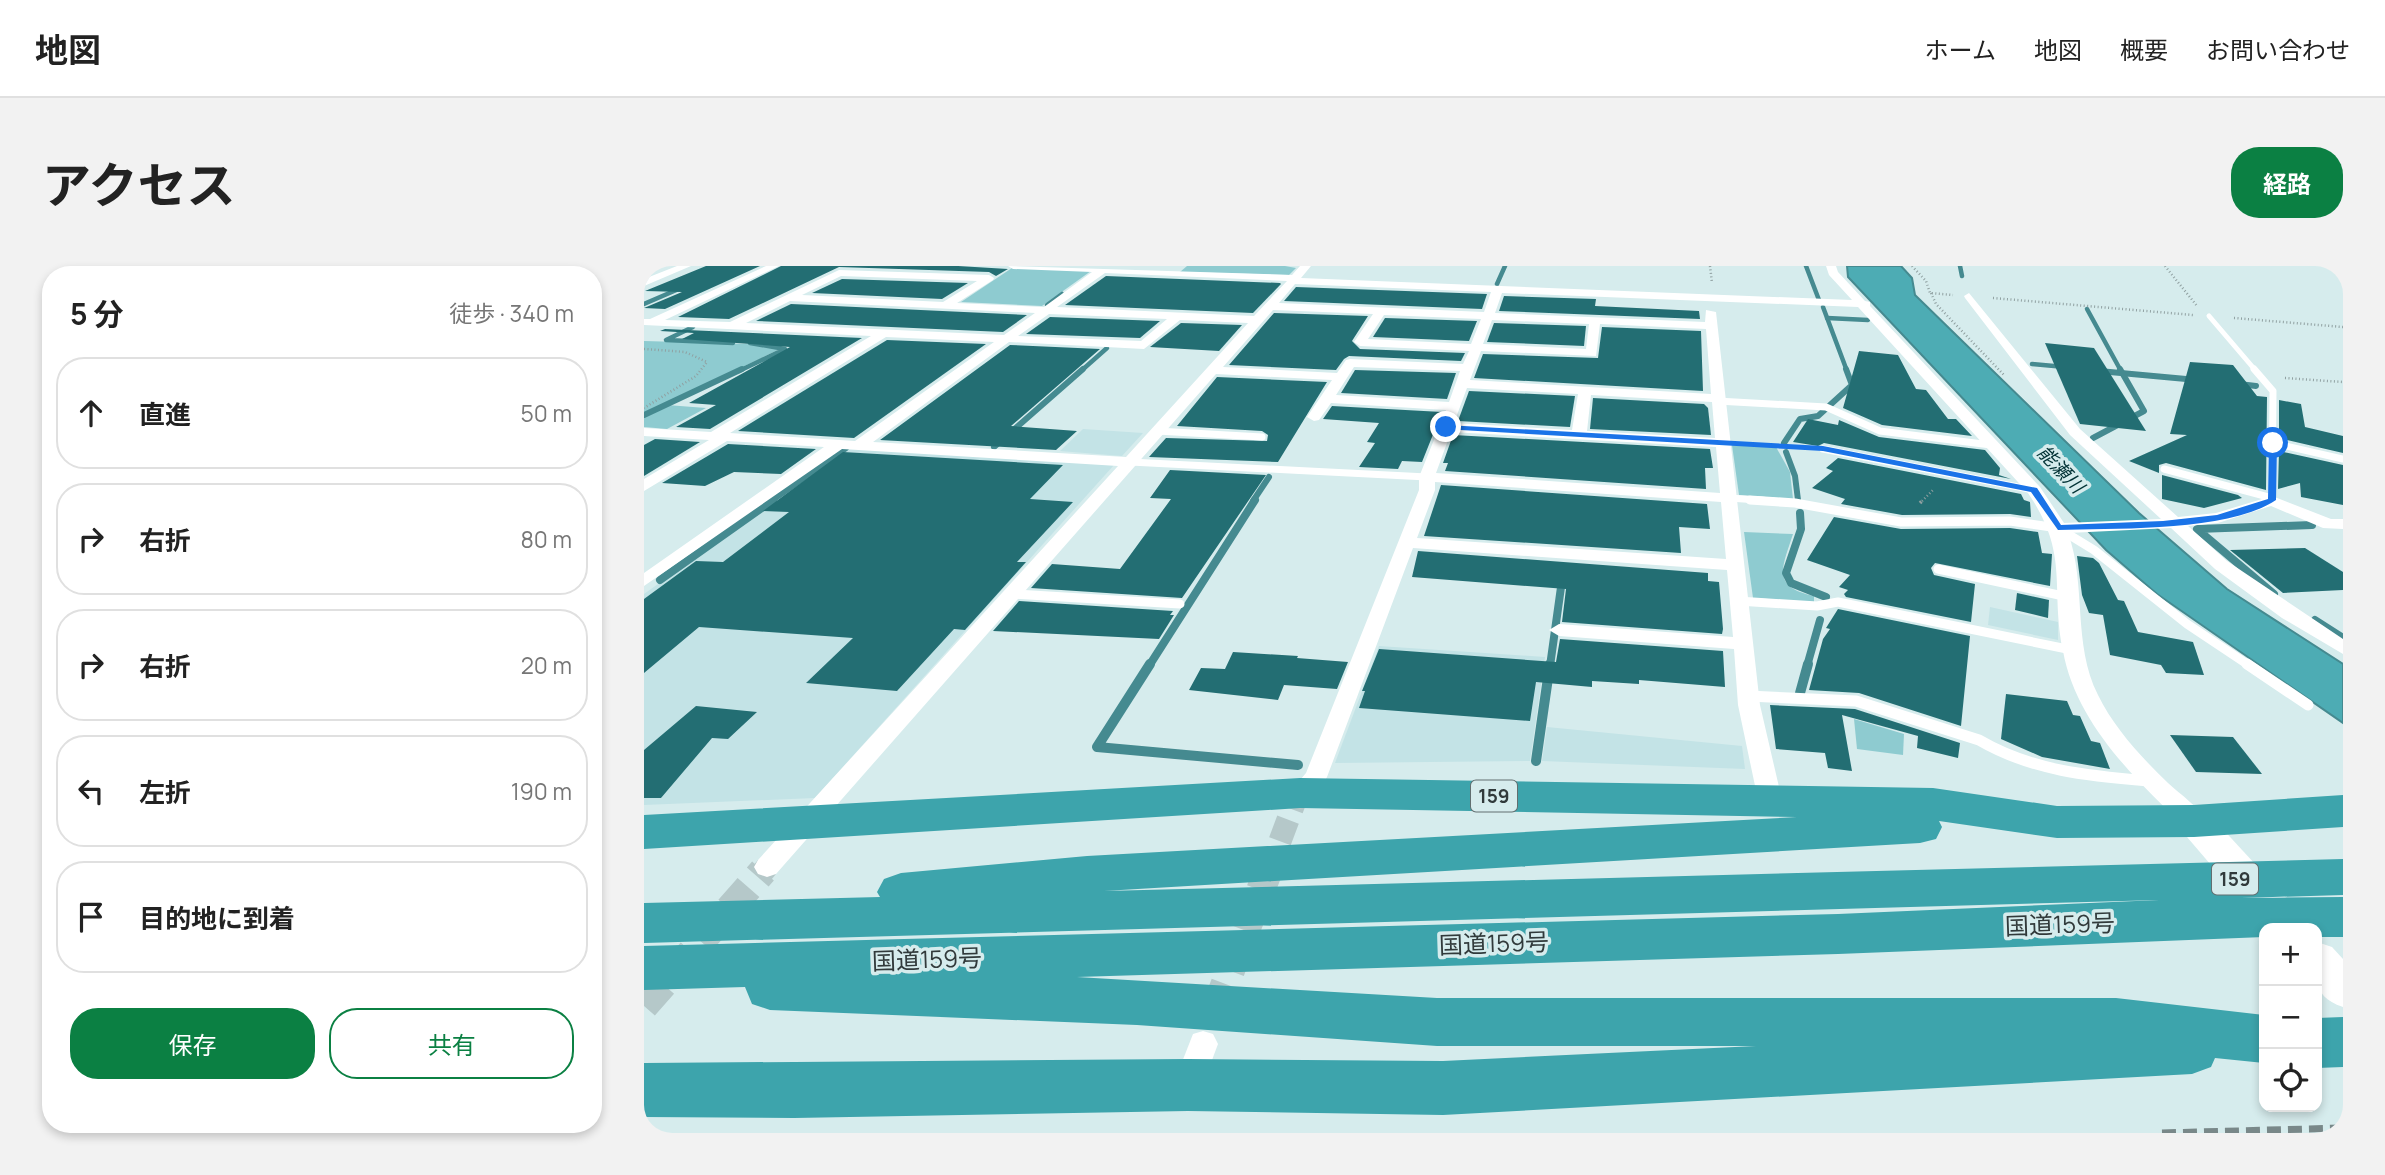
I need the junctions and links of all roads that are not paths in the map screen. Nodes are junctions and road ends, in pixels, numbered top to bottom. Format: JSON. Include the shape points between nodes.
{"nodes":[{"id":1,"x":686,"y":266,"type":"edge"},
{"id":2,"x":774,"y":266,"type":"edge"},
{"id":3,"x":902,"y":266,"type":"edge"},
{"id":4,"x":1013,"y":266,"type":"edge"},
{"id":5,"x":1306,"y":266,"type":"edge"},
{"id":6,"x":1831,"y":266,"type":"edge"},
{"id":7,"x":1102,"y":270,"type":"junction"},
{"id":8,"x":886,"y":274,"type":"junction"},
{"id":9,"x":1293,"y":280,"type":"junction"},
{"id":10,"x":644,"y":283,"type":"edge"},
{"id":11,"x":1084,"y":283,"type":"junction"},
{"id":12,"x":1110,"y":285,"type":"dead end"},
{"id":13,"x":1498,"y":289,"type":"junction"},
{"id":14,"x":1969,"y":296,"type":"road end"},
{"id":15,"x":789,"y":298,"type":"junction"},
{"id":16,"x":947,"y":304,"type":"junction"},
{"id":17,"x":1866,"y":304,"type":"junction"},
{"id":18,"x":1269,"y":306,"type":"junction"},
{"id":19,"x":1049,"y":309,"type":"junction"},
{"id":20,"x":1381,"y":311,"type":"junction"},
{"id":21,"x":1178,"y":316,"type":"junction"},
{"id":22,"x":1489,"y":316,"type":"junction"},
{"id":23,"x":2208,"y":316,"type":"road end"},
{"id":24,"x":1257,"y":320,"type":"junction"},
{"id":25,"x":1595,"y":321,"type":"junction"},
{"id":26,"x":647,"y":322,"type":"edge"},
{"id":27,"x":733,"y":325,"type":"junction"},
{"id":28,"x":884,"y":333,"type":"junction"},
{"id":29,"x":1008,"y":339,"type":"junction"},
{"id":30,"x":1478,"y":347,"type":"junction"},
{"id":31,"x":1469,"y":368,"type":"junction"},
{"id":32,"x":1212,"y":370,"type":"junction"},
{"id":33,"x":1341,"y":377,"type":"junction"},
{"id":34,"x":1463,"y":384,"type":"junction"},
{"id":35,"x":1585,"y":390,"type":"junction"},
{"id":36,"x":1327,"y":399,"type":"junction"},
{"id":37,"x":1717,"y":399,"type":"junction"},
{"id":38,"x":1454,"y":406,"type":"junction"},
{"id":39,"x":1314,"y":417,"type":"dead end"},
{"id":40,"x":1446,"y":427,"type":"junction"},
{"id":41,"x":1157,"y":431,"type":"junction"},
{"id":42,"x":644,"y":432,"type":"edge"},
{"id":43,"x":1579,"y":434,"type":"junction"},
{"id":44,"x":721,"y":435,"type":"junction"},
{"id":45,"x":1262,"y":437,"type":"dead end"},
{"id":46,"x":840,"y":443,"type":"junction"},
{"id":47,"x":1722,"y":443,"type":"junction"},
{"id":48,"x":2273,"y":443,"type":"junction"},
{"id":49,"x":860,"y":444,"type":"junction"},
{"id":50,"x":1991,"y":445,"type":"junction"},
{"id":51,"x":1823,"y":449,"type":"road end"},
{"id":52,"x":2343,"y":459,"type":"edge"},
{"id":53,"x":1130,"y":462,"type":"junction"},
{"id":54,"x":2164,"y":468,"type":"dead end"},
{"id":55,"x":1427,"y":477,"type":"junction"},
{"id":56,"x":644,"y":486,"type":"edge"},
{"id":57,"x":2034,"y":490,"type":"junction"},
{"id":58,"x":1729,"y":498,"type":"junction"},
{"id":59,"x":2272,"y":499,"type":"junction"},
{"id":60,"x":2169,"y":523,"type":"junction"},
{"id":61,"x":2343,"y":524,"type":"edge"},
{"id":62,"x":2065,"y":527,"type":"junction"},
{"id":63,"x":1406,"y":542,"type":"junction"},
{"id":64,"x":1735,"y":565,"type":"junction"},
{"id":65,"x":644,"y":566,"type":"edge"},
{"id":66,"x":664,"y":567,"type":"junction"},
{"id":67,"x":1938,"y":569,"type":"dead end"},
{"id":68,"x":644,"y":581,"type":"edge"},
{"id":69,"x":1014,"y":594,"type":"junction"},
{"id":70,"x":2068,"y":597,"type":"junction"},
{"id":71,"x":1738,"y":601,"type":"junction"},
{"id":72,"x":1180,"y":604,"type":"dead end"},
{"id":73,"x":1559,"y":630,"type":"dead end"},
{"id":74,"x":1743,"y":644,"type":"junction"},
{"id":75,"x":2343,"y":648,"type":"edge"},
{"id":76,"x":2072,"y":650,"type":"junction"},
{"id":77,"x":1748,"y":696,"type":"junction"},
{"id":78,"x":2308,"y":705,"type":"dead end"},
{"id":79,"x":2150,"y":781,"type":"junction"},
{"id":80,"x":1298,"y":797,"type":"junction"},
{"id":81,"x":1770,"y":800,"type":"junction"},
{"id":82,"x":2343,"y":811,"type":"edge"},
{"id":83,"x":2194,"y":821,"type":"junction"},
{"id":84,"x":2057,"y":822,"type":"junction"},
{"id":85,"x":806,"y":824,"type":"junction"},
{"id":86,"x":644,"y":832,"type":"edge"},
{"id":87,"x":767,"y":867,"type":"tunnel mouth"},
{"id":88,"x":2195,"y":899,"type":"junction"},
{"id":89,"x":2323,"y":920,"type":"edge"},
{"id":90,"x":648,"y":938,"type":"edge"},
{"id":91,"x":2343,"y":989,"type":"edge"},
{"id":92,"x":644,"y":991,"type":"edge"},
{"id":93,"x":2259,"y":1038,"type":"edge"},
{"id":94,"x":2343,"y":1042,"type":"edge"},
{"id":95,"x":2322,"y":1043,"type":"edge"},
{"id":96,"x":2259,"y":1046,"type":"edge"},
{"id":97,"x":644,"y":1090,"type":"edge"}],
"edges":[{"from":1,"to":10,"type":"street"},
{"from":2,"to":26,"type":"street"},
{"from":3,"to":8,"type":"street"},
{"from":4,"to":7,"type":"street"},
{"from":5,"to":9,"type":"street"},
{"from":6,"to":17,"type":"street"},
{"from":7,"to":9,"type":"street"},
{"from":7,"to":11,"type":"street"},
{"from":8,"to":15,"type":"street","via":[[839,273]]},
{"from":8,"to":16,"type":"street","via":[[989,278]]},
{"from":9,"to":13,"type":"street"},
{"from":9,"to":18,"type":"street","via":[[1275,292]]},
{"from":11,"to":12,"type":"street"},
{"from":11,"to":19,"type":"street"},
{"from":13,"to":17,"type":"street"},
{"from":13,"to":22,"type":"street"},
{"from":14,"to":60,"type":"street","via":[[2075,432]]},
{"from":15,"to":16,"type":"street"},
{"from":15,"to":27,"type":"street"},
{"from":16,"to":19,"type":"street"},
{"from":17,"to":50,"type":"street"},
{"from":18,"to":20,"type":"street"},
{"from":18,"to":24,"type":"street"},
{"from":19,"to":21,"type":"street"},
{"from":19,"to":29,"type":"street"},
{"from":20,"to":22,"type":"street"},
{"from":20,"to":30,"type":"street","via":[[1360,342]]},
{"from":21,"to":24,"type":"street"},
{"from":21,"to":29,"type":"street","via":[[1144,345]]},
{"from":22,"to":25,"type":"street"},
{"from":22,"to":30,"type":"street"},
{"from":23,"to":48,"type":"lane","via":[[2273,391]]},
{"from":24,"to":32,"type":"street"},
{"from":25,"to":30,"type":"street","via":[[1592,353]]},
{"from":25,"to":37,"type":"street","via":[[1710,319]]},
{"from":26,"to":27,"type":"street"},
{"from":27,"to":28,"type":"street"},
{"from":28,"to":29,"type":"street"},
{"from":28,"to":44,"type":"street"},
{"from":29,"to":49,"type":"street"},
{"from":30,"to":31,"type":"street"},
{"from":31,"to":33,"type":"street","via":[[1350,363]]},
{"from":31,"to":34,"type":"street"},
{"from":32,"to":33,"type":"street"},
{"from":32,"to":41,"type":"street"},
{"from":33,"to":36,"type":"street"},
{"from":34,"to":35,"type":"street"},
{"from":34,"to":38,"type":"street"},
{"from":35,"to":37,"type":"street"},
{"from":35,"to":43,"type":"street"},
{"from":36,"to":38,"type":"street"},
{"from":36,"to":39,"type":"street"},
{"from":37,"to":47,"type":"street"},
{"from":37,"to":50,"type":"lane","via":[[1826,407],[1880,431]]},
{"from":38,"to":40,"type":"street"},
{"from":40,"to":43,"type":"street"},
{"from":40,"to":55,"type":"street"},
{"from":41,"to":45,"type":"lane"},
{"from":41,"to":53,"type":"street"},
{"from":42,"to":44,"type":"street"},
{"from":43,"to":47,"type":"street"},
{"from":44,"to":46,"type":"street"},
{"from":44,"to":56,"type":"street"},
{"from":46,"to":49,"type":"street"},
{"from":46,"to":66,"type":"street"},
{"from":47,"to":58,"type":"street"},
{"from":48,"to":52,"type":"lane"},
{"from":48,"to":59,"type":"lane"},
{"from":49,"to":53,"type":"street"},
{"from":50,"to":57,"type":"street"},
{"from":51,"to":57,"type":"lane"},
{"from":53,"to":55,"type":"lane"},
{"from":53,"to":69,"type":"street"},
{"from":54,"to":59,"type":"lane"},
{"from":55,"to":58,"type":"street"},
{"from":55,"to":63,"type":"street","via":[[1427,490]]},
{"from":57,"to":62,"type":"street"},
{"from":58,"to":62,"type":"lane","via":[[1795,503],[1901,522],[2010,521]]},
{"from":58,"to":64,"type":"street"},
{"from":59,"to":60,"type":"street","via":[[2218,518]]},
{"from":59,"to":61,"type":"street","via":[[2329,524]]},
{"from":60,"to":62,"type":"street"},
{"from":60,"to":75,"type":"street","via":[[2288,614]]},
{"from":62,"to":70,"type":"street"},
{"from":62,"to":78,"type":"lane","via":[[2187,624]]},
{"from":63,"to":64,"type":"street"},
{"from":63,"to":80,"type":"street","via":[[1315,776]]},
{"from":64,"to":71,"type":"street"},
{"from":65,"to":66,"type":"street"},
{"from":66,"to":68,"type":"street"},
{"from":67,"to":70,"type":"lane"},
{"from":69,"to":72,"type":"lane"},
{"from":69,"to":85,"type":"street"},
{"from":70,"to":76,"type":"street"},
{"from":71,"to":74,"type":"street"},
{"from":71,"to":76,"type":"lane","via":[[1817,606],[1838,602]]},
{"from":73,"to":74,"type":"street"},
{"from":74,"to":77,"type":"street"},
{"from":76,"to":79,"type":"street","via":[[2080,682]]},
{"from":77,"to":79,"type":"lane","via":[[1856,701],[1979,740],[1995,751],[2048,768]]},
{"from":77,"to":81,"type":"street"},
{"from":79,"to":83,"type":"street"},
{"from":80,"to":81,"type":"highway","number":"159"},
{"from":80,"to":85,"type":"highway","number":"159"},
{"from":81,"to":84,"type":"highway","number":"159","via":[[1933,804]]},
{"from":82,"to":83,"type":"highway","number":"159"},
{"from":83,"to":84,"type":"highway","number":"159"},
{"from":83,"to":89,"type":"street"},
{"from":84,"to":90,"type":"highway","number":"159","via":[[1087,874],[713,907]]},
{"from":85,"to":86,"type":"highway","number":"159"},
{"from":85,"to":87,"type":"street"},
{"from":88,"to":89,"type":"highway","name":"国道159号","number":"159"},
{"from":88,"to":89,"type":"highway","name":"国道159号","number":"159","via":[[2289,878]]},
{"from":88,"to":90,"type":"highway","name":"国道159号","number":"159","via":[[1838,934]]},
{"from":89,"to":91,"type":"street"},
{"from":92,"to":93,"type":"highway","via":[[798,989],[1137,1002],[1437,1022],[2116,1022]]},
{"from":94,"to":95,"type":"highway"},
{"from":96,"to":97,"type":"highway","via":[[1443,1088],[1196,1065],[794,1091]]}]}
